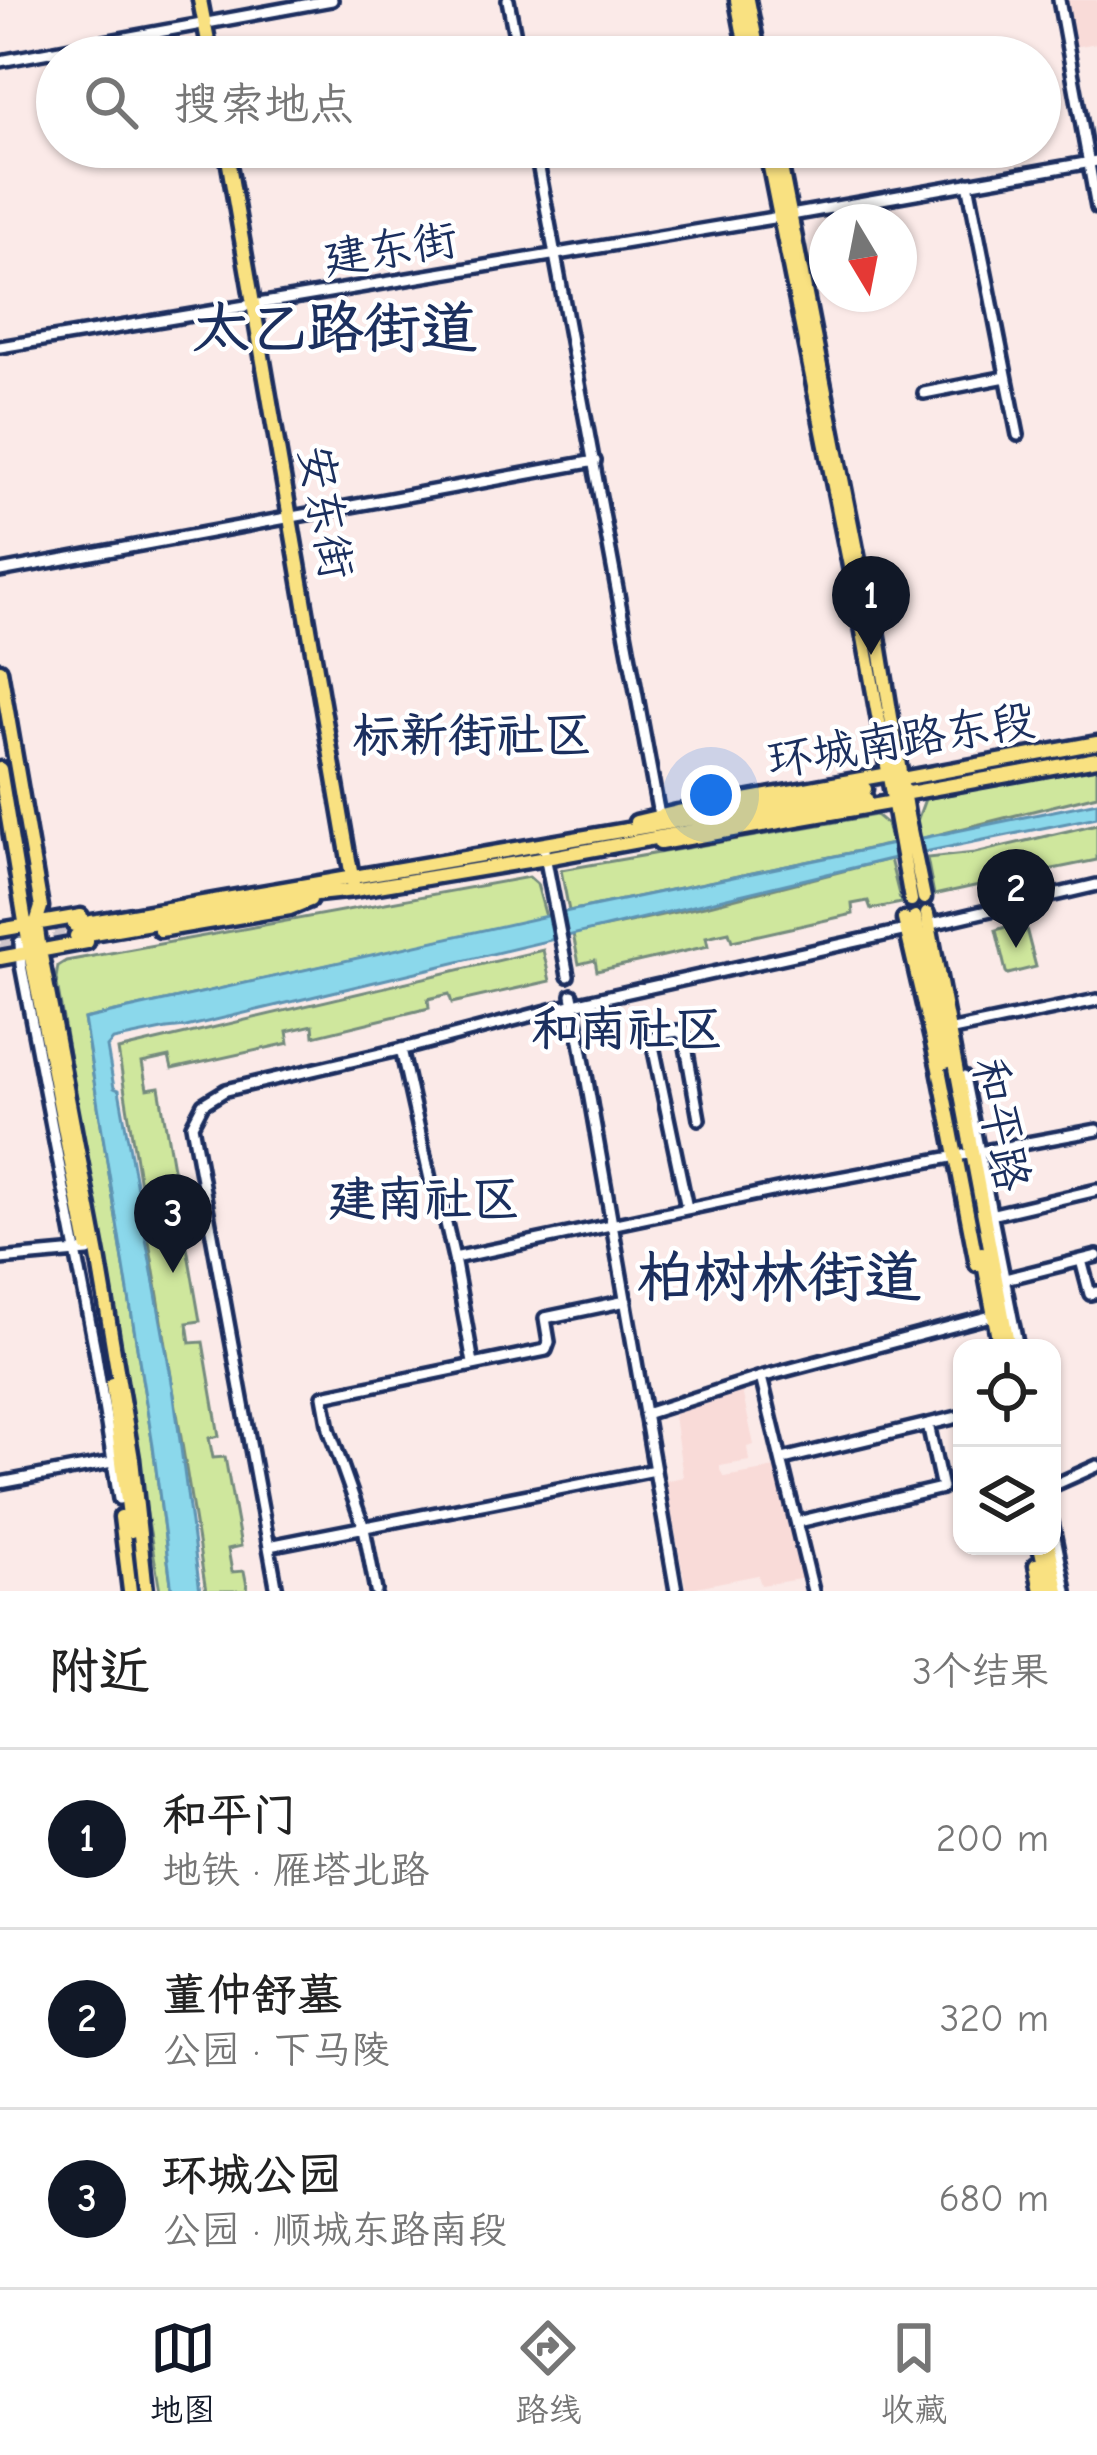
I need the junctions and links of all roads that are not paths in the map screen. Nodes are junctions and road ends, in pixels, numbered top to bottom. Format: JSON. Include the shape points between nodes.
{"nodes":[{"id":1,"x":200,"y":0,"type":"edge"},
{"id":2,"x":332,"y":0,"type":"edge"},
{"id":3,"x":508,"y":0,"type":"edge"},
{"id":4,"x":737,"y":0,"type":"edge"},
{"id":5,"x":748,"y":0,"type":"edge"},
{"id":6,"x":1059,"y":0,"type":"edge"},
{"id":7,"x":205,"y":23,"type":"junction"},
{"id":8,"x":135,"y":36,"type":"edge"},
{"id":9,"x":207,"y":36,"type":"edge"},
{"id":10,"x":515,"y":36,"type":"edge"},
{"id":11,"x":744,"y":36,"type":"edge"},
{"id":12,"x":755,"y":36,"type":"edge"},
{"id":13,"x":36,"y":54,"type":"edge"},
{"id":14,"x":0,"y":61,"type":"edge"},
{"id":15,"x":1093,"y":162,"type":"edge"},
{"id":16,"x":1061,"y":167,"type":"edge"},
{"id":17,"x":230,"y":168,"type":"edge"},
{"id":18,"x":540,"y":168,"type":"edge"},
{"id":19,"x":772,"y":168,"type":"edge"},
{"id":20,"x":779,"y":168,"type":"edge"},
{"id":21,"x":1057,"y":168,"type":"edge"},
{"id":22,"x":968,"y":183,"type":"junction"},
{"id":23,"x":1097,"y":208,"type":"edge"},
{"id":24,"x":785,"y":216,"type":"junction"},
{"id":25,"x":556,"y":254,"type":"junction"},
{"id":26,"x":254,"y":304,"type":"junction"},
{"id":27,"x":0,"y":347,"type":"edge"},
{"id":28,"x":1006,"y":377,"type":"junction"},
{"id":29,"x":924,"y":393,"type":"dead end"},
{"id":30,"x":1018,"y":435,"type":"dead end"},
{"id":31,"x":595,"y":461,"type":"junction"},
{"id":32,"x":292,"y":519,"type":"junction"},
{"id":33,"x":0,"y":571,"type":"edge"},
{"id":34,"x":0,"y":670,"type":"edge"},
{"id":35,"x":0,"y":716,"type":"edge"},
{"id":36,"x":1097,"y":743,"type":"edge"},
{"id":37,"x":1097,"y":759,"type":"edge"},
{"id":38,"x":0,"y":770,"type":"edge"},
{"id":39,"x":865,"y":794,"type":"dead end"},
{"id":40,"x":899,"y":797,"type":"junction"},
{"id":41,"x":0,"y":810,"type":"edge"},
{"id":42,"x":659,"y":815,"type":"junction"},
{"id":43,"x":579,"y":845,"type":"junction"},
{"id":44,"x":544,"y":852,"type":"junction"},
{"id":45,"x":913,"y":870,"type":"junction"},
{"id":46,"x":353,"y":883,"type":"junction"},
{"id":47,"x":1097,"y":885,"type":"edge"},
{"id":48,"x":321,"y":888,"type":"junction"},
{"id":49,"x":913,"y":900,"type":"joint"},
{"id":50,"x":916,"y":922,"type":"junction"},
{"id":51,"x":27,"y":924,"type":"junction"},
{"id":52,"x":73,"y":931,"type":"junction"},
{"id":53,"x":0,"y":932,"type":"edge"},
{"id":54,"x":27,"y":949,"type":"junction"},
{"id":55,"x":0,"y":957,"type":"edge"},
{"id":56,"x":568,"y":976,"type":"dead end"},
{"id":57,"x":573,"y":1000,"type":"junction"},
{"id":58,"x":1097,"y":1000,"type":"edge"},
{"id":59,"x":949,"y":1027,"type":"junction"},
{"id":60,"x":400,"y":1049,"type":"junction"},
{"id":61,"x":699,"y":1119,"type":"dead end"},
{"id":62,"x":1097,"y":1130,"type":"edge"},
{"id":63,"x":967,"y":1152,"type":"junction"},
{"id":64,"x":1097,"y":1190,"type":"edge"},
{"id":65,"x":687,"y":1208,"type":"junction"},
{"id":66,"x":988,"y":1216,"type":"junction"},
{"id":67,"x":612,"y":1223,"type":"junction"},
{"id":68,"x":82,"y":1251,"type":"junction"},
{"id":69,"x":1097,"y":1256,"type":"edge"},
{"id":70,"x":454,"y":1258,"type":"junction"},
{"id":71,"x":0,"y":1259,"type":"edge"},
{"id":72,"x":1081,"y":1260,"type":"junction"},
{"id":73,"x":1000,"y":1280,"type":"junction"},
{"id":74,"x":1094,"y":1293,"type":"edge"},
{"id":75,"x":626,"y":1301,"type":"junction"},
{"id":76,"x":987,"y":1317,"type":"junction"},
{"id":77,"x":1000,"y":1339,"type":"edge"},
{"id":78,"x":1003,"y":1339,"type":"edge"},
{"id":79,"x":1004,"y":1339,"type":"edge"},
{"id":80,"x":473,"y":1363,"type":"junction"},
{"id":81,"x":761,"y":1376,"type":"junction"},
{"id":82,"x":645,"y":1414,"type":"junction"},
{"id":83,"x":953,"y":1418,"type":"edge"},
{"id":84,"x":928,"y":1424,"type":"junction"},
{"id":85,"x":783,"y":1459,"type":"junction"},
{"id":86,"x":122,"y":1461,"type":"junction"},
{"id":87,"x":1097,"y":1466,"type":"edge"},
{"id":88,"x":655,"y":1471,"type":"junction"},
{"id":89,"x":1061,"y":1482,"type":"edge"},
{"id":90,"x":0,"y":1483,"type":"edge"},
{"id":91,"x":798,"y":1522,"type":"junction"},
{"id":92,"x":364,"y":1528,"type":"junction"},
{"id":93,"x":269,"y":1546,"type":"junction"},
{"id":94,"x":1043,"y":1555,"type":"edge"},
{"id":95,"x":1053,"y":1555,"type":"edge"},
{"id":96,"x":130,"y":1591,"type":"edge"},
{"id":97,"x":146,"y":1591,"type":"edge"},
{"id":98,"x":278,"y":1591,"type":"edge"},
{"id":99,"x":376,"y":1591,"type":"edge"},
{"id":100,"x":676,"y":1591,"type":"edge"},
{"id":101,"x":813,"y":1591,"type":"edge"},
{"id":102,"x":1054,"y":1591,"type":"edge"}],
"edges":[{"from":1,"to":7,"type":"main road"},
{"from":2,"to":7,"type":"street"},
{"from":3,"to":10,"type":"street"},
{"from":4,"to":11,"type":"main road"},
{"from":5,"to":12,"type":"main road"},
{"from":6,"to":15,"type":"street"},
{"from":7,"to":8,"type":"street"},
{"from":7,"to":9,"type":"main road"},
{"from":13,"to":14,"type":"street"},
{"from":15,"to":16,"type":"street","name":"建东街"},
{"from":15,"to":23,"type":"street"},
{"from":17,"to":26,"type":"main road","name":"安东街"},
{"from":18,"to":25,"type":"street"},
{"from":19,"to":24,"type":"main road"},
{"from":20,"to":24,"type":"main road"},
{"from":21,"to":22,"type":"street","name":"建东街"},
{"from":22,"to":24,"type":"street","name":"建东街"},
{"from":22,"to":28,"type":"street"},
{"from":24,"to":25,"type":"street","name":"建东街"},
{"from":24,"to":40,"type":"main road","via":[[877,632]]},
{"from":25,"to":26,"type":"street","name":"建东街"},
{"from":25,"to":31,"type":"street"},
{"from":26,"to":27,"type":"street","name":"建东街"},
{"from":26,"to":32,"type":"main road","name":"安东街"},
{"from":28,"to":29,"type":"street"},
{"from":28,"to":30,"type":"street"},
{"from":31,"to":32,"type":"street"},
{"from":31,"to":42,"type":"street"},
{"from":32,"to":33,"type":"street"},
{"from":32,"to":46,"type":"main road","name":"安东街"},
{"from":34,"to":51,"type":"main road","via":[[41,907]]},
{"from":35,"to":51,"type":"main road"},
{"from":36,"to":40,"type":"main road","name":"环城南路东段"},
{"from":37,"to":40,"type":"main road","name":"环城南路东段"},
{"from":38,"to":51,"type":"main road"},
{"from":39,"to":43,"type":"main road","name":"环城南路东段"},
{"from":40,"to":42,"type":"main road","name":"环城南路东段"},
{"from":40,"to":43,"type":"main road","name":"环城南路东段","via":[[678,842]]},
{"from":40,"to":45,"type":"main road"},
{"from":41,"to":51,"type":"main road"},
{"from":42,"to":43,"type":"main road","name":"环城南路东段"},
{"from":43,"to":44,"type":"main road","name":"环城南路东段"},
{"from":44,"to":46,"type":"main road","name":"环城南路东段"},
{"from":44,"to":56,"type":"street"},
{"from":45,"to":49,"type":"main road"},
{"from":45,"to":49,"type":"street"},
{"from":46,"to":48,"type":"main road","name":"环城南路东段"},
{"from":47,"to":50,"type":"street"},
{"from":48,"to":52,"type":"main road","name":"环城南路东段","via":[[284,881]]},
{"from":48,"to":52,"type":"main road","name":"环城南路东段","via":[[290,908]]},
{"from":50,"to":57,"type":"street"},
{"from":50,"to":59,"type":"main road","name":"和平路"},
{"from":50,"to":63,"type":"main road","name":"和平路"},
{"from":51,"to":52,"type":"main road","name":"环城南路东段"},
{"from":51,"to":53,"type":"main road","name":"环城南路东段"},
{"from":51,"to":54,"type":"main road"},
{"from":51,"to":54,"type":"main road"},
{"from":52,"to":54,"type":"main road","name":"环城南路东段"},
{"from":53,"to":55,"type":"main road","via":[[7,952]]},
{"from":54,"to":55,"type":"main road","name":"环城南路东段"},
{"from":54,"to":68,"type":"main road"},
{"from":54,"to":86,"type":"main road","via":[[98,1256]]},
{"from":57,"to":60,"type":"street"},
{"from":57,"to":67,"type":"street"},
{"from":58,"to":59,"type":"street"},
{"from":59,"to":63,"type":"main road","name":"和平路"},
{"from":60,"to":70,"type":"street"},
{"from":60,"to":93,"type":"street","via":[[226,1090],[203,1104],[192,1126]]},
{"from":61,"to":65,"type":"street","via":[[684,1035],[658,1034],[652,1041]]},
{"from":62,"to":63,"type":"street"},
{"from":63,"to":65,"type":"street"},
{"from":63,"to":66,"type":"main road","name":"和平路"},
{"from":63,"to":76,"type":"main road"},
{"from":63,"to":78,"type":"main road","name":"和平路"},
{"from":64,"to":66,"type":"street"},
{"from":65,"to":67,"type":"street"},
{"from":66,"to":73,"type":"main road","name":"和平路"},
{"from":67,"to":70,"type":"street"},
{"from":67,"to":75,"type":"street"},
{"from":68,"to":71,"type":"street"},
{"from":68,"to":86,"type":"main road"},
{"from":69,"to":72,"type":"street"},
{"from":70,"to":80,"type":"street"},
{"from":72,"to":73,"type":"street"},
{"from":72,"to":74,"type":"street"},
{"from":73,"to":79,"type":"main road","name":"和平路"},
{"from":75,"to":80,"type":"street","via":[[545,1318],[546,1350]]},
{"from":75,"to":82,"type":"street"},
{"from":76,"to":77,"type":"main road"},
{"from":76,"to":81,"type":"street"},
{"from":80,"to":92,"type":"street","via":[[323,1396]]},
{"from":81,"to":82,"type":"street"},
{"from":81,"to":85,"type":"street"},
{"from":82,"to":88,"type":"street"},
{"from":83,"to":84,"type":"street"},
{"from":84,"to":85,"type":"street"},
{"from":84,"to":91,"type":"street","via":[[942,1488]]},
{"from":85,"to":91,"type":"street"},
{"from":86,"to":90,"type":"street"},
{"from":86,"to":96,"type":"main road","via":[[118,1499]]},
{"from":86,"to":97,"type":"main road"},
{"from":87,"to":89,"type":"street"},
{"from":88,"to":92,"type":"street"},
{"from":88,"to":100,"type":"street"},
{"from":91,"to":101,"type":"street"},
{"from":92,"to":93,"type":"street"},
{"from":92,"to":99,"type":"street"},
{"from":93,"to":98,"type":"street"},
{"from":94,"to":102,"type":"main road"},
{"from":95,"to":102,"type":"street"}]}
